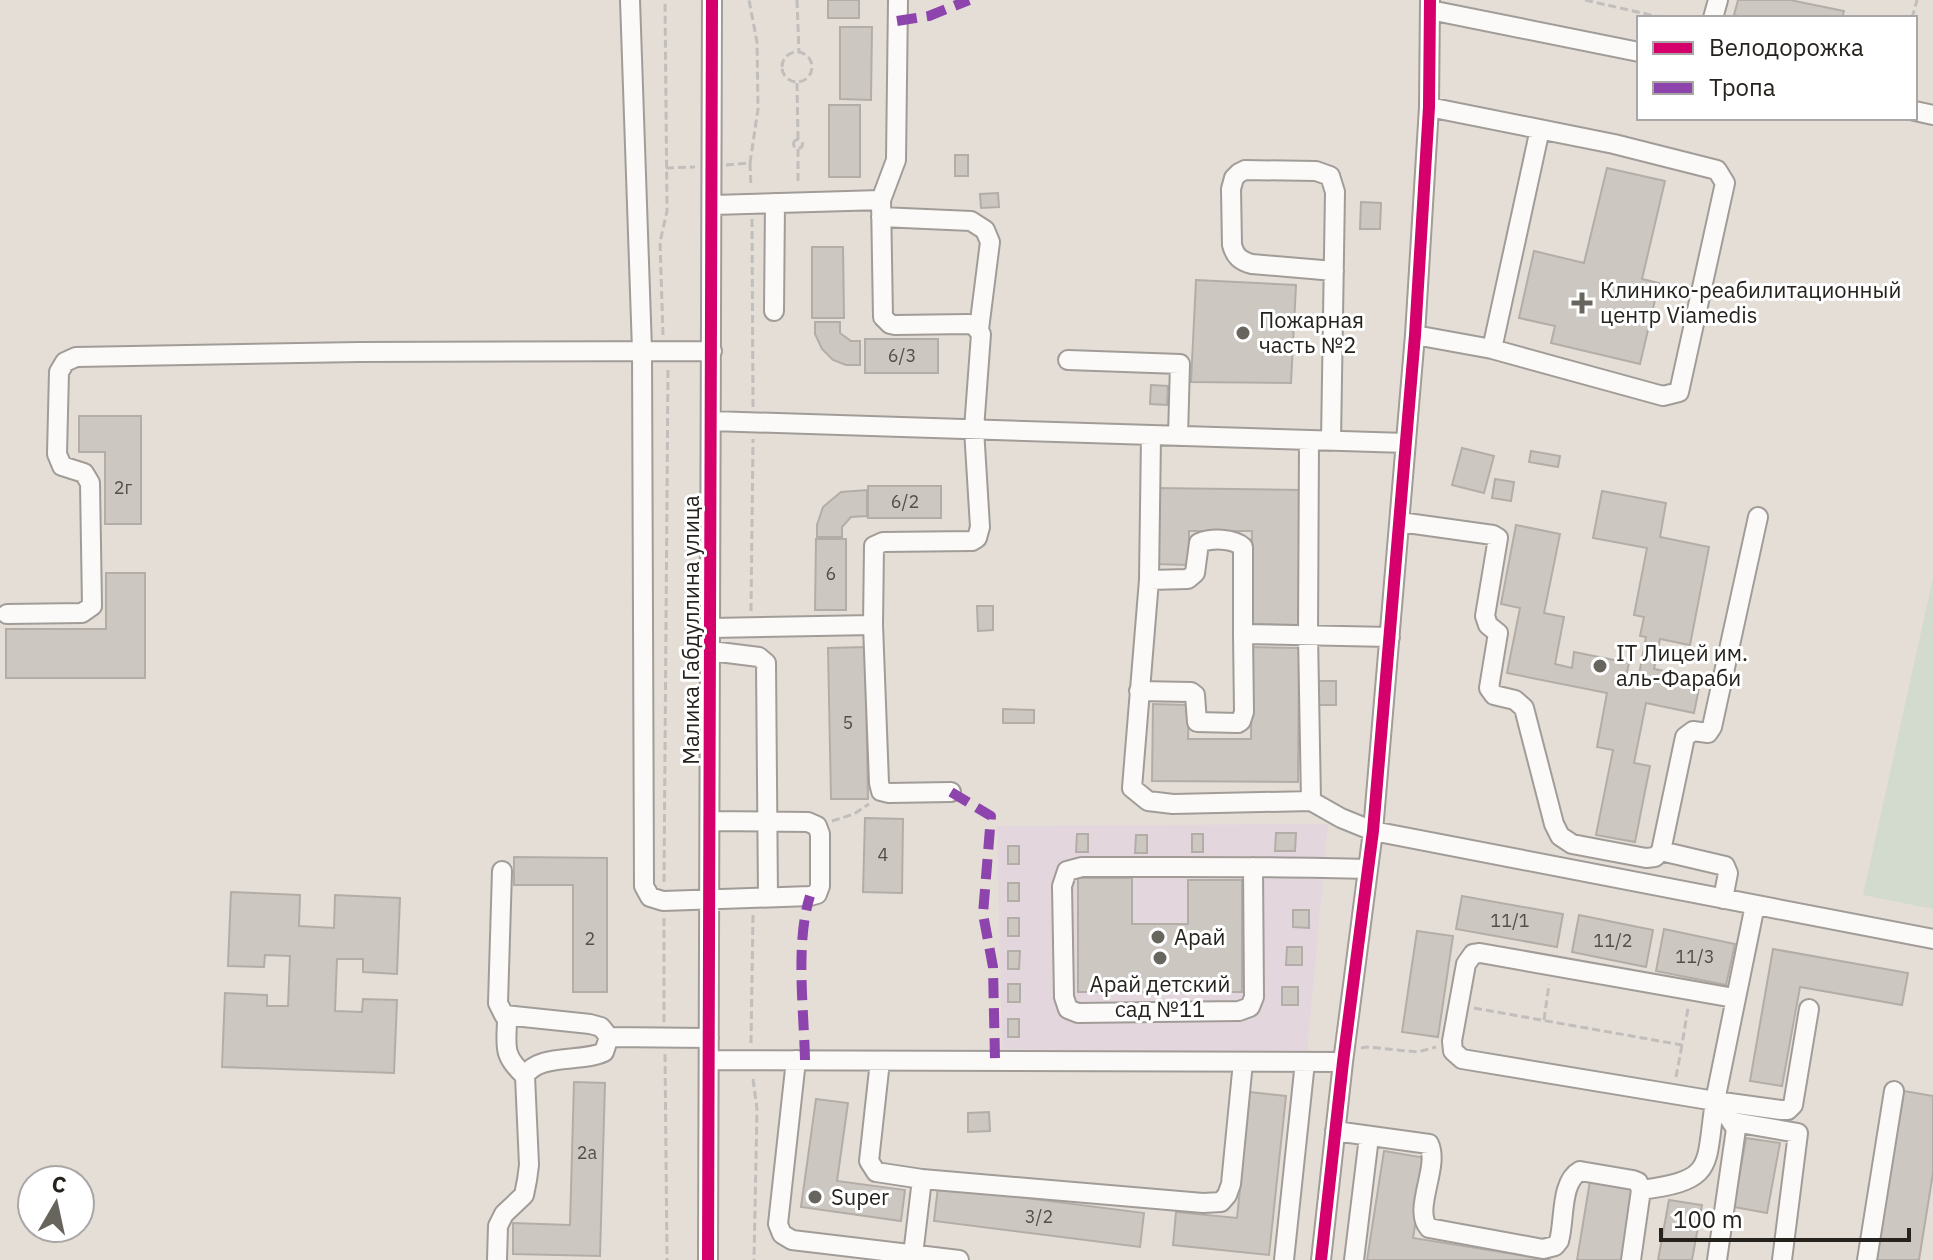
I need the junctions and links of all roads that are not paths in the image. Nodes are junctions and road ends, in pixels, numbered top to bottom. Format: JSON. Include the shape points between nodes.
{"nodes":[{"id":1,"x":630,"y":0,"type":"edge"},
{"id":2,"x":712,"y":0,"type":"edge"},
{"id":3,"x":898,"y":0,"type":"edge"},
{"id":4,"x":1430,"y":5,"type":"edge"},
{"id":5,"x":1637,"y":52,"type":"edge"},
{"id":6,"x":1429,"y":107,"type":"junction"},
{"id":7,"x":1540,"y":129,"type":"junction"},
{"id":8,"x":775,"y":203,"type":"junction"},
{"id":9,"x":713,"y":205,"type":"junction"},
{"id":10,"x":881,"y":209,"type":"junction"},
{"id":11,"x":1334,"y":271,"type":"junction"},
{"id":12,"x":774,"y":311,"type":"dead end"},
{"id":13,"x":979,"y":329,"type":"junction"},
{"id":14,"x":1415,"y":335,"type":"junction"},
{"id":15,"x":1492,"y":349,"type":"junction"},
{"id":16,"x":642,"y":350,"type":"junction"},
{"id":17,"x":712,"y":351,"type":"junction"},
{"id":18,"x":1068,"y":360,"type":"dead end"},
{"id":19,"x":712,"y":421,"type":"junction"},
{"id":20,"x":974,"y":429,"type":"junction"},
{"id":21,"x":1151,"y":436,"type":"junction"},
{"id":22,"x":1178,"y":436,"type":"junction"},
{"id":23,"x":1309,"y":440,"type":"junction"},
{"id":24,"x":1331,"y":441,"type":"junction"},
{"id":25,"x":1406,"y":443,"type":"junction"},
{"id":26,"x":1758,"y":517,"type":"dead end"},
{"id":27,"x":1400,"y":522,"type":"junction"},
{"id":28,"x":1149,"y":580,"type":"junction"},
{"id":29,"x":7,"y":614,"type":"dead end"},
{"id":30,"x":873,"y":625,"type":"junction"},
{"id":31,"x":711,"y":628,"type":"junction"},
{"id":32,"x":1243,"y":634,"type":"junction"},
{"id":33,"x":1308,"y":635,"type":"junction"},
{"id":34,"x":1390,"y":637,"type":"junction"},
{"id":35,"x":711,"y":651,"type":"junction"},
{"id":36,"x":1139,"y":691,"type":"junction"},
{"id":37,"x":951,"y":792,"type":"dead end"},
{"id":38,"x":1311,"y":801,"type":"junction"},
{"id":39,"x":710,"y":821,"type":"junction"},
{"id":40,"x":767,"y":821,"type":"junction"},
{"id":41,"x":1373,"y":831,"type":"junction"},
{"id":42,"x":1560,"y":836,"type":"junction"},
{"id":43,"x":1661,"y":851,"type":"junction"},
{"id":44,"x":1553,"y":865,"type":"junction"},
{"id":45,"x":1253,"y":867,"type":"junction"},
{"id":46,"x":1368,"y":869,"type":"junction"},
{"id":47,"x":502,"y":871,"type":"dead end"},
{"id":48,"x":768,"y":897,"type":"junction"},
{"id":49,"x":709,"y":899,"type":"junction"},
{"id":50,"x":1723,"y":899,"type":"junction"},
{"id":51,"x":1755,"y":905,"type":"junction"},
{"id":52,"x":1933,"y":939,"type":"edge"},
{"id":53,"x":1734,"y":998,"type":"junction"},
{"id":54,"x":1809,"y":1009,"type":"dead end"},
{"id":55,"x":507,"y":1017,"type":"junction"},
{"id":56,"x":609,"y":1037,"type":"junction"},
{"id":57,"x":709,"y":1038,"type":"junction"},
{"id":58,"x":1344,"y":1057,"type":"junction"},
{"id":59,"x":709,"y":1060,"type":"junction"},
{"id":60,"x":796,"y":1060,"type":"junction"},
{"id":61,"x":880,"y":1061,"type":"junction"},
{"id":62,"x":1243,"y":1062,"type":"junction"},
{"id":63,"x":1305,"y":1062,"type":"junction"},
{"id":64,"x":525,"y":1076,"type":"junction"},
{"id":65,"x":1894,"y":1091,"type":"dead end"},
{"id":66,"x":1715,"y":1101,"type":"junction"},
{"id":67,"x":1734,"y":1122,"type":"junction"},
{"id":68,"x":1335,"y":1131,"type":"junction"},
{"id":69,"x":1369,"y":1137,"type":"junction"},
{"id":70,"x":922,"y":1179,"type":"junction"},
{"id":71,"x":1641,"y":1190,"type":"junction"},
{"id":72,"x":913,"y":1255,"type":"junction"},
{"id":73,"x":497,"y":1260,"type":"edge"},
{"id":74,"x":708,"y":1260,"type":"edge"},
{"id":75,"x":959,"y":1260,"type":"edge"},
{"id":76,"x":1284,"y":1260,"type":"edge"},
{"id":77,"x":1321,"y":1260,"type":"edge"},
{"id":78,"x":1354,"y":1260,"type":"edge"},
{"id":79,"x":1631,"y":1260,"type":"edge"},
{"id":80,"x":1717,"y":1260,"type":"edge"},
{"id":81,"x":1782,"y":1260,"type":"edge"},
{"id":82,"x":1867,"y":1260,"type":"edge"}],
"edges":[{"from":1,"to":16,"type":"street"},
{"from":2,"to":9,"type":"street","name":"Малика Габдуллина улица"},
{"from":3,"to":10,"type":"street","via":[[896,160]]},
{"from":4,"to":5,"type":"street"},
{"from":4,"to":6,"type":"street"},
{"from":6,"to":7,"type":"street"},
{"from":6,"to":14,"type":"street"},
{"from":7,"to":15,"type":"street"},
{"from":7,"to":15,"type":"street","via":[[1717,170],[1725,183],[1679,392],[1663,396]]},
{"from":8,"to":9,"type":"street"},
{"from":8,"to":10,"type":"street"},
{"from":8,"to":12,"type":"street"},
{"from":9,"to":17,"type":"street","name":"Малика Габдуллина улица"},
{"from":10,"to":13,"type":"street","via":[[886,321],[968,324]]},
{"from":10,"to":13,"type":"street","via":[[971,221],[985,230],[990,242]]},
{"from":11,"to":11,"type":"street","via":[[1335,192],[1330,176],[1316,171],[1245,170],[1234,178],[1232,245],[1239,259]]},
{"from":11,"to":24,"type":"street"},
{"from":13,"to":20,"type":"street"},
{"from":14,"to":15,"type":"street"},
{"from":14,"to":25,"type":"street"},
{"from":16,"to":17,"type":"street"},
{"from":16,"to":29,"type":"street","via":[[76,357],[59,372],[57,454],[62,466],[84,473],[90,483],[92,606],[82,613]]},
{"from":16,"to":49,"type":"street","via":[[644,886],[650,897],[663,901]]},
{"from":17,"to":19,"type":"street","name":"Малика Габдуллина улица"},
{"from":18,"to":22,"type":"street","via":[[1180,364]]},
{"from":19,"to":20,"type":"street"},
{"from":19,"to":31,"type":"street","name":"Малика Габдуллина улица"},
{"from":20,"to":21,"type":"street"},
{"from":20,"to":30,"type":"street","via":[[977,538],[874,546]]},
{"from":21,"to":22,"type":"street"},
{"from":21,"to":28,"type":"street"},
{"from":22,"to":23,"type":"street"},
{"from":23,"to":24,"type":"street"},
{"from":23,"to":33,"type":"street"},
{"from":24,"to":25,"type":"street"},
{"from":25,"to":27,"type":"street"},
{"from":26,"to":43,"type":"street","via":[[1712,727],[1708,733],[1693,731],[1685,737]]},
{"from":27,"to":34,"type":"street"},
{"from":27,"to":42,"type":"street","via":[[1498,538],[1485,616],[1498,633],[1489,688],[1524,708]]},
{"from":28,"to":32,"type":"street","via":[[1192,577],[1202,541],[1241,544]]},
{"from":28,"to":36,"type":"street"},
{"from":30,"to":31,"type":"street"},
{"from":30,"to":37,"type":"street","via":[[879,787],[885,793]]},
{"from":31,"to":35,"type":"street","name":"Малика Габдуллина улица"},
{"from":32,"to":33,"type":"street"},
{"from":32,"to":36,"type":"street","via":[[1244,712],[1238,723],[1197,722],[1191,692]]},
{"from":33,"to":34,"type":"street"},
{"from":33,"to":38,"type":"street"},
{"from":34,"to":41,"type":"street"},
{"from":35,"to":39,"type":"street","name":"Малика Габдуллина улица"},
{"from":35,"to":40,"type":"street","via":[[765,659]]},
{"from":36,"to":38,"type":"street","via":[[1132,788],[1148,801]]},
{"from":38,"to":41,"type":"street"},
{"from":39,"to":40,"type":"street"},
{"from":39,"to":49,"type":"street","name":"Малика Габдуллина улица"},
{"from":40,"to":48,"type":"street"},
{"from":40,"to":48,"type":"street","via":[[808,822],[820,834],[817,894]]},
{"from":41,"to":44,"type":"street"},
{"from":41,"to":46,"type":"street"},
{"from":42,"to":43,"type":"street","via":[[1572,844],[1646,858]]},
{"from":42,"to":44,"type":"street"},
{"from":43,"to":50,"type":"street","via":[[1725,866]]},
{"from":44,"to":50,"type":"street"},
{"from":45,"to":45,"type":"street","via":[[1067,871],[1062,886],[1068,1009],[1108,1013],[1250,1007]]},
{"from":45,"to":46,"type":"street"},
{"from":46,"to":58,"type":"street"},
{"from":47,"to":55,"type":"street","via":[[498,1003]]},
{"from":48,"to":49,"type":"street"},
{"from":49,"to":57,"type":"street","name":"Малика Габдуллина улица"},
{"from":50,"to":51,"type":"street"},
{"from":51,"to":52,"type":"street"},
{"from":51,"to":53,"type":"street"},
{"from":53,"to":66,"type":"street"},
{"from":53,"to":66,"type":"street","via":[[1487,952],[1473,954],[1466,964],[1458,1006],[1452,1047],[1462,1059]]},
{"from":54,"to":66,"type":"street","via":[[1788,1110]]},
{"from":55,"to":56,"type":"street","via":[[590,1024]]},
{"from":55,"to":64,"type":"street","via":[[506,1050]]},
{"from":56,"to":57,"type":"street"},
{"from":56,"to":64,"type":"street","via":[[604,1052],[589,1059],[551,1060]]},
{"from":57,"to":59,"type":"street","name":"Малика Габдуллина улица"},
{"from":58,"to":63,"type":"street"},
{"from":58,"to":68,"type":"street"},
{"from":59,"to":60,"type":"street"},
{"from":59,"to":74,"type":"street","name":"Малика Габдуллина улица"},
{"from":60,"to":61,"type":"street"},
{"from":60,"to":72,"type":"street","via":[[778,1224],[782,1234],[792,1240]]},
{"from":61,"to":62,"type":"street"},
{"from":61,"to":70,"type":"street","via":[[869,1161],[876,1172]]},
{"from":62,"to":63,"type":"street"},
{"from":62,"to":70,"type":"street","via":[[1231,1184],[1221,1202]]},
{"from":63,"to":76,"type":"street"},
{"from":64,"to":73,"type":"street","via":[[527,1180],[524,1195],[498,1226]]},
{"from":65,"to":82,"type":"street"},
{"from":66,"to":67,"type":"street"},
{"from":66,"to":71,"type":"street","via":[[1699,1174],[1679,1184]]},
{"from":67,"to":80,"type":"street"},
{"from":67,"to":81,"type":"street","via":[[1798,1133]]},
{"from":68,"to":69,"type":"street"},
{"from":68,"to":77,"type":"street"},
{"from":69,"to":71,"type":"street","via":[[1429,1144],[1423,1216],[1434,1230],[1549,1248],[1559,1241],[1575,1174],[1633,1180]]},
{"from":69,"to":78,"type":"street"},
{"from":70,"to":72,"type":"street"},
{"from":71,"to":79,"type":"street"},
{"from":72,"to":75,"type":"street"}]}
